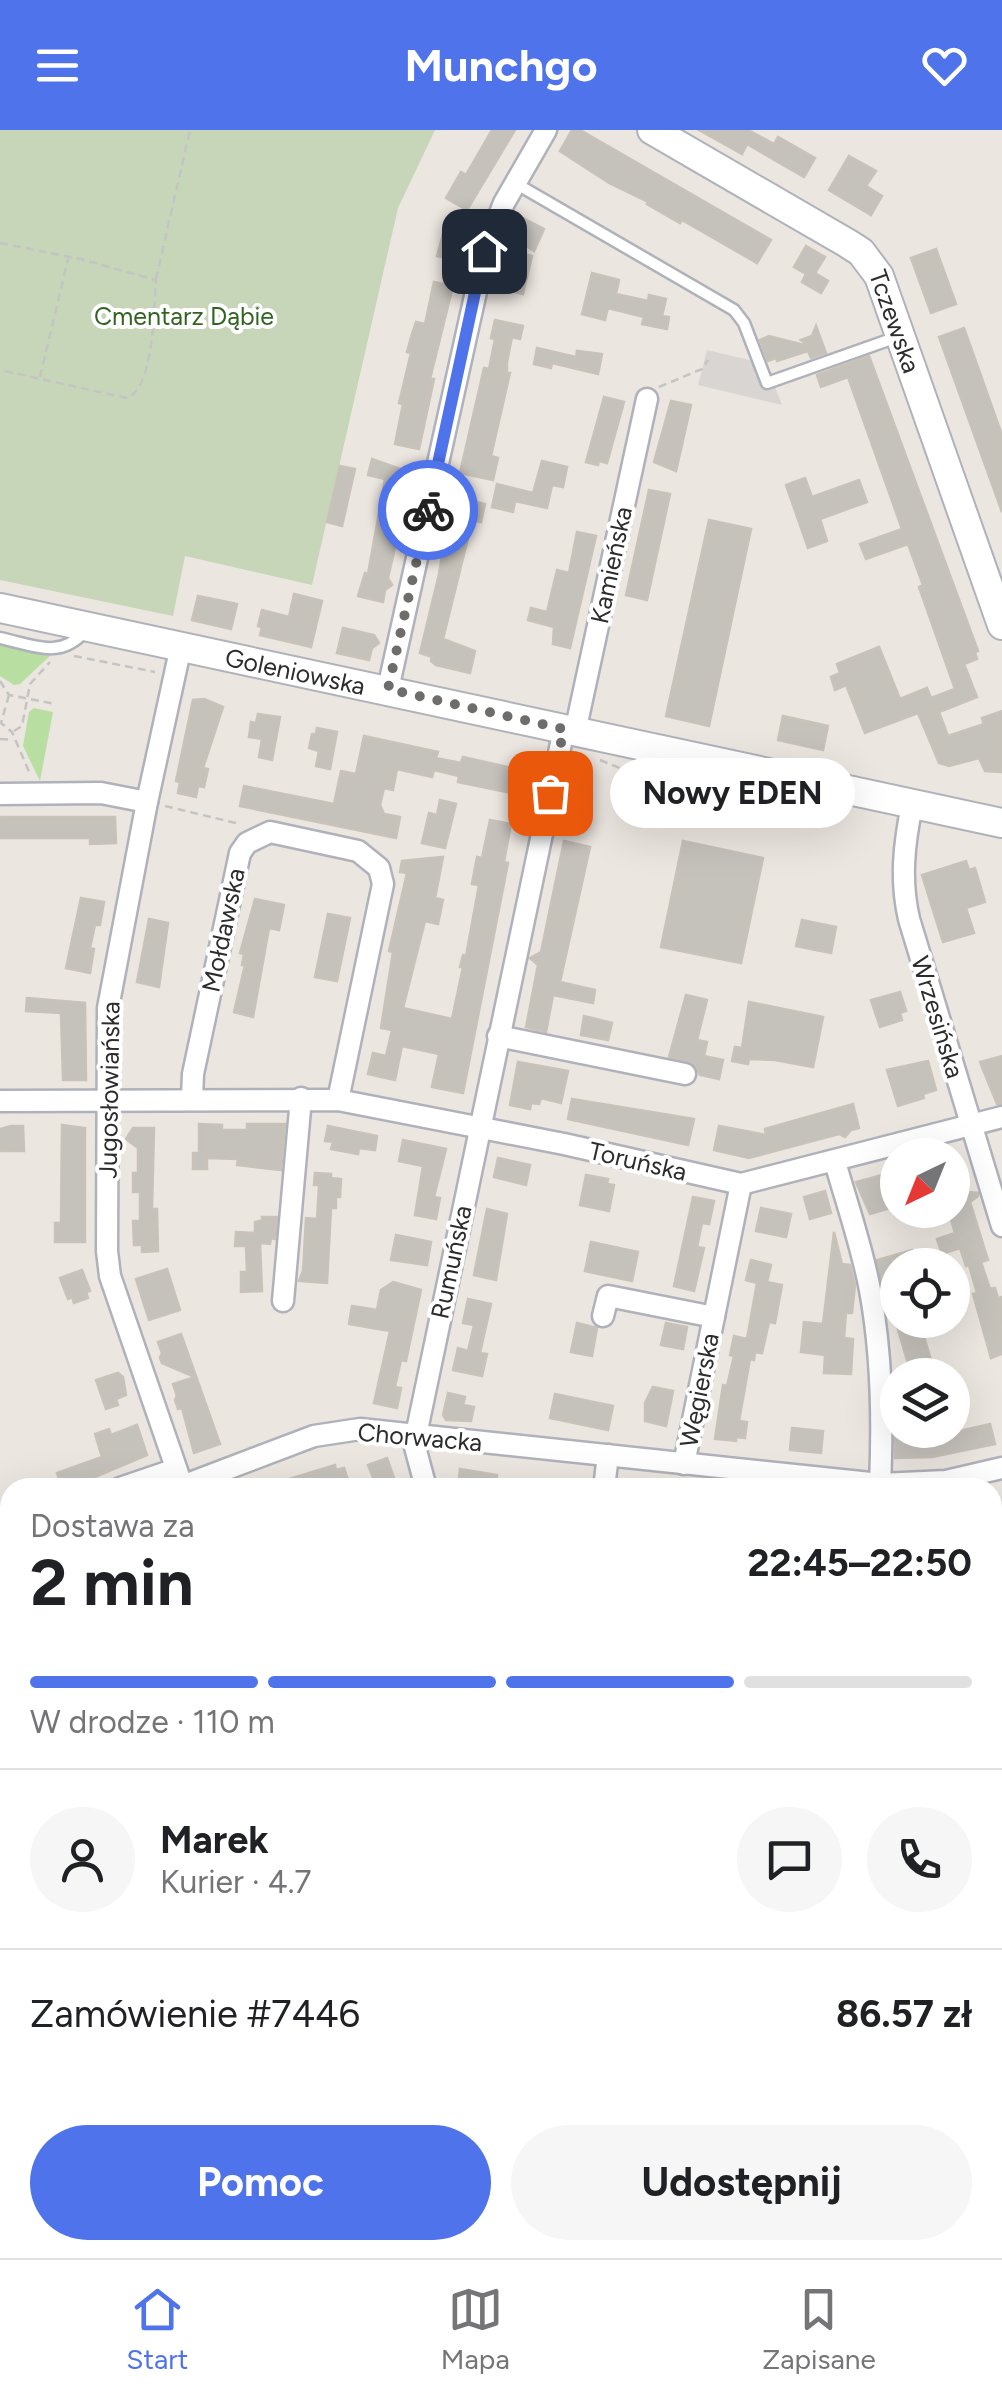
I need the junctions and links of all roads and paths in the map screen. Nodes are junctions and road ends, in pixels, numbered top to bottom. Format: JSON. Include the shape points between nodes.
{"nodes":[{"id":1,"x":190,"y":130,"type":"edge"},
{"id":2,"x":546,"y":130,"type":"edge"},
{"id":3,"x":652,"y":130,"type":"edge"},
{"id":4,"x":515,"y":183,"type":"junction"},
{"id":5,"x":0,"y":243,"type":"edge"},
{"id":6,"x":68,"y":257,"type":"junction"},
{"id":7,"x":156,"y":280,"type":"junction"},
{"id":8,"x":901,"y":335,"type":"junction"},
{"id":9,"x":708,"y":360,"type":"dead end"},
{"id":10,"x":0,"y":370,"type":"edge"},
{"id":11,"x":40,"y":379,"type":"junction"},
{"id":12,"x":648,"y":398,"type":"joint"},
{"id":13,"x":0,"y":608,"type":"edge"},
{"id":14,"x":1002,"y":624,"type":"edge"},
{"id":15,"x":88,"y":626,"type":"junction"},
{"id":16,"x":0,"y":638,"type":"edge"},
{"id":17,"x":182,"y":646,"type":"junction"},
{"id":18,"x":175,"y":676,"type":"junction"},
{"id":19,"x":0,"y":681,"type":"edge"},
{"id":20,"x":388,"y":689,"type":"junction"},
{"id":21,"x":9,"y":695,"type":"junction"},
{"id":22,"x":27,"y":699,"type":"junction"},
{"id":23,"x":54,"y":704,"type":"dead end"},
{"id":24,"x":12,"y":732,"type":"junction"},
{"id":25,"x":566,"y":737,"type":"junction"},
{"id":26,"x":0,"y":739,"type":"edge"},
{"id":27,"x":16,"y":740,"type":"junction"},
{"id":28,"x":34,"y":782,"type":"dead end"},
{"id":29,"x":0,"y":794,"type":"edge"},
{"id":30,"x":147,"y":802,"type":"junction"},
{"id":31,"x":826,"y":804,"type":"dead end"},
{"id":32,"x":912,"y":804,"type":"junction"},
{"id":33,"x":1002,"y":823,"type":"edge"},
{"id":34,"x":270,"y":832,"type":"junction"},
{"id":35,"x":498,"y":1036,"type":"junction"},
{"id":36,"x":685,"y":1074,"type":"dead end"},
{"id":37,"x":109,"y":1098,"type":"junction"},
{"id":38,"x":192,"y":1098,"type":"junction"},
{"id":39,"x":301,"y":1098,"type":"junction"},
{"id":40,"x":338,"y":1100,"type":"junction"},
{"id":41,"x":0,"y":1101,"type":"edge"},
{"id":42,"x":1002,"y":1117,"type":"edge"},
{"id":43,"x":972,"y":1126,"type":"junction"},
{"id":44,"x":479,"y":1127,"type":"junction"},
{"id":45,"x":835,"y":1162,"type":"junction"},
{"id":46,"x":740,"y":1184,"type":"junction"},
{"id":47,"x":1002,"y":1226,"type":"edge"},
{"id":48,"x":283,"y":1301,"type":"dead end"},
{"id":49,"x":603,"y":1316,"type":"dead end"},
{"id":50,"x":714,"y":1317,"type":"junction"},
{"id":51,"x":416,"y":1434,"type":"junction"},
{"id":52,"x":608,"y":1455,"type":"junction"},
{"id":53,"x":684,"y":1464,"type":"junction"},
{"id":54,"x":1002,"y":1468,"type":"edge"},
{"id":55,"x":179,"y":1478,"type":"edge"},
{"id":56,"x":189,"y":1478,"type":"edge"},
{"id":57,"x":423,"y":1478,"type":"edge"},
{"id":58,"x":605,"y":1478,"type":"edge"},
{"id":59,"x":718,"y":1478,"type":"edge"},
{"id":60,"x":880,"y":1478,"type":"edge"},
{"id":61,"x":959,"y":1478,"type":"edge"}],
"edges":[{"from":1,"to":7,"type":"path"},
{"from":2,"to":4,"type":"street"},
{"from":3,"to":8,"type":"street","name":"Tczewska","via":[[862,252],[879,276]]},
{"from":4,"to":8,"type":"lane","via":[[734,310],[766,383]]},
{"from":4,"to":20,"type":"street","via":[[484,251]]},
{"from":5,"to":6,"type":"path"},
{"from":6,"to":7,"type":"path"},
{"from":6,"to":11,"type":"path"},
{"from":7,"to":11,"type":"path","via":[[143,386],[134,396]]},
{"from":8,"to":14,"type":"street","name":"Tczewska"},
{"from":9,"to":12,"type":"path"},
{"from":10,"to":11,"type":"path"},
{"from":12,"to":25,"type":"street","name":"Kamieńska"},
{"from":13,"to":15,"type":"street","name":"Goleniowska"},
{"from":15,"to":16,"type":"lane","via":[[73,645],[56,650]]},
{"from":15,"to":17,"type":"street","name":"Goleniowska"},
{"from":17,"to":18,"type":"street","name":"Jugosłowiańska"},
{"from":17,"to":20,"type":"street","name":"Goleniowska"},
{"from":18,"to":22,"type":"path","via":[[59,652],[30,684]]},
{"from":18,"to":30,"type":"street","name":"Jugosłowiańska"},
{"from":19,"to":21,"type":"path"},
{"from":20,"to":25,"type":"street","name":"Goleniowska"},
{"from":21,"to":22,"type":"path"},
{"from":21,"to":24,"type":"path","via":[[1,722]]},
{"from":22,"to":23,"type":"path"},
{"from":22,"to":24,"type":"path","via":[[22,726]]},
{"from":24,"to":27,"type":"path"},
{"from":25,"to":31,"type":"path","via":[[602,761],[671,789],[767,807]]},
{"from":25,"to":32,"type":"street","name":"Goleniowska"},
{"from":25,"to":35,"type":"street","name":"Rumuńska"},
{"from":26,"to":27,"type":"path"},
{"from":27,"to":28,"type":"path"},
{"from":29,"to":30,"type":"street","via":[[101,793]]},
{"from":30,"to":34,"type":"path"},
{"from":30,"to":37,"type":"street","name":"Jugosłowiańska","via":[[108,1008]]},
{"from":32,"to":33,"type":"street","name":"Goleniowska"},
{"from":32,"to":43,"type":"street","name":"Wrzesińska","via":[[902,889]]},
{"from":34,"to":38,"type":"street","name":"Mołdawska","via":[[240,854]]},
{"from":34,"to":40,"type":"street","via":[[358,851],[379,868],[383,884]]},
{"from":35,"to":36,"type":"street"},
{"from":35,"to":44,"type":"street","name":"Rumuńska"},
{"from":37,"to":38,"type":"street","name":"Toruńska"},
{"from":37,"to":41,"type":"street","name":"Toruńska"},
{"from":37,"to":55,"type":"street","name":"Jugosłowiańska","via":[[110,1276]]},
{"from":38,"to":39,"type":"street","name":"Toruńska"},
{"from":39,"to":40,"type":"street","name":"Toruńska"},
{"from":39,"to":48,"type":"street"},
{"from":40,"to":44,"type":"street","name":"Toruńska"},
{"from":42,"to":43,"type":"street","name":"Toruńska"},
{"from":43,"to":45,"type":"street","name":"Toruńska"},
{"from":43,"to":47,"type":"street","name":"Wrzesińska"},
{"from":44,"to":46,"type":"street","name":"Toruńska"},
{"from":44,"to":51,"type":"street","name":"Rumuńska"},
{"from":45,"to":46,"type":"street","name":"Toruńska"},
{"from":45,"to":60,"type":"street","via":[[876,1326]]},
{"from":46,"to":50,"type":"street","name":"Węgierska"},
{"from":49,"to":50,"type":"street","name":"Węgierska","via":[[608,1296]]},
{"from":50,"to":53,"type":"street","name":"Węgierska"},
{"from":51,"to":52,"type":"street","name":"Chorwacka"},
{"from":51,"to":56,"type":"street","name":"Chorwacka","via":[[360,1429],[314,1436]]},
{"from":51,"to":57,"type":"street","name":"Rumuńska"},
{"from":52,"to":53,"type":"street","name":"Chorwacka"},
{"from":52,"to":58,"type":"street"},
{"from":53,"to":59,"type":"street","name":"Chorwacka"},
{"from":54,"to":61,"type":"street","name":"Chorwacka"}]}
